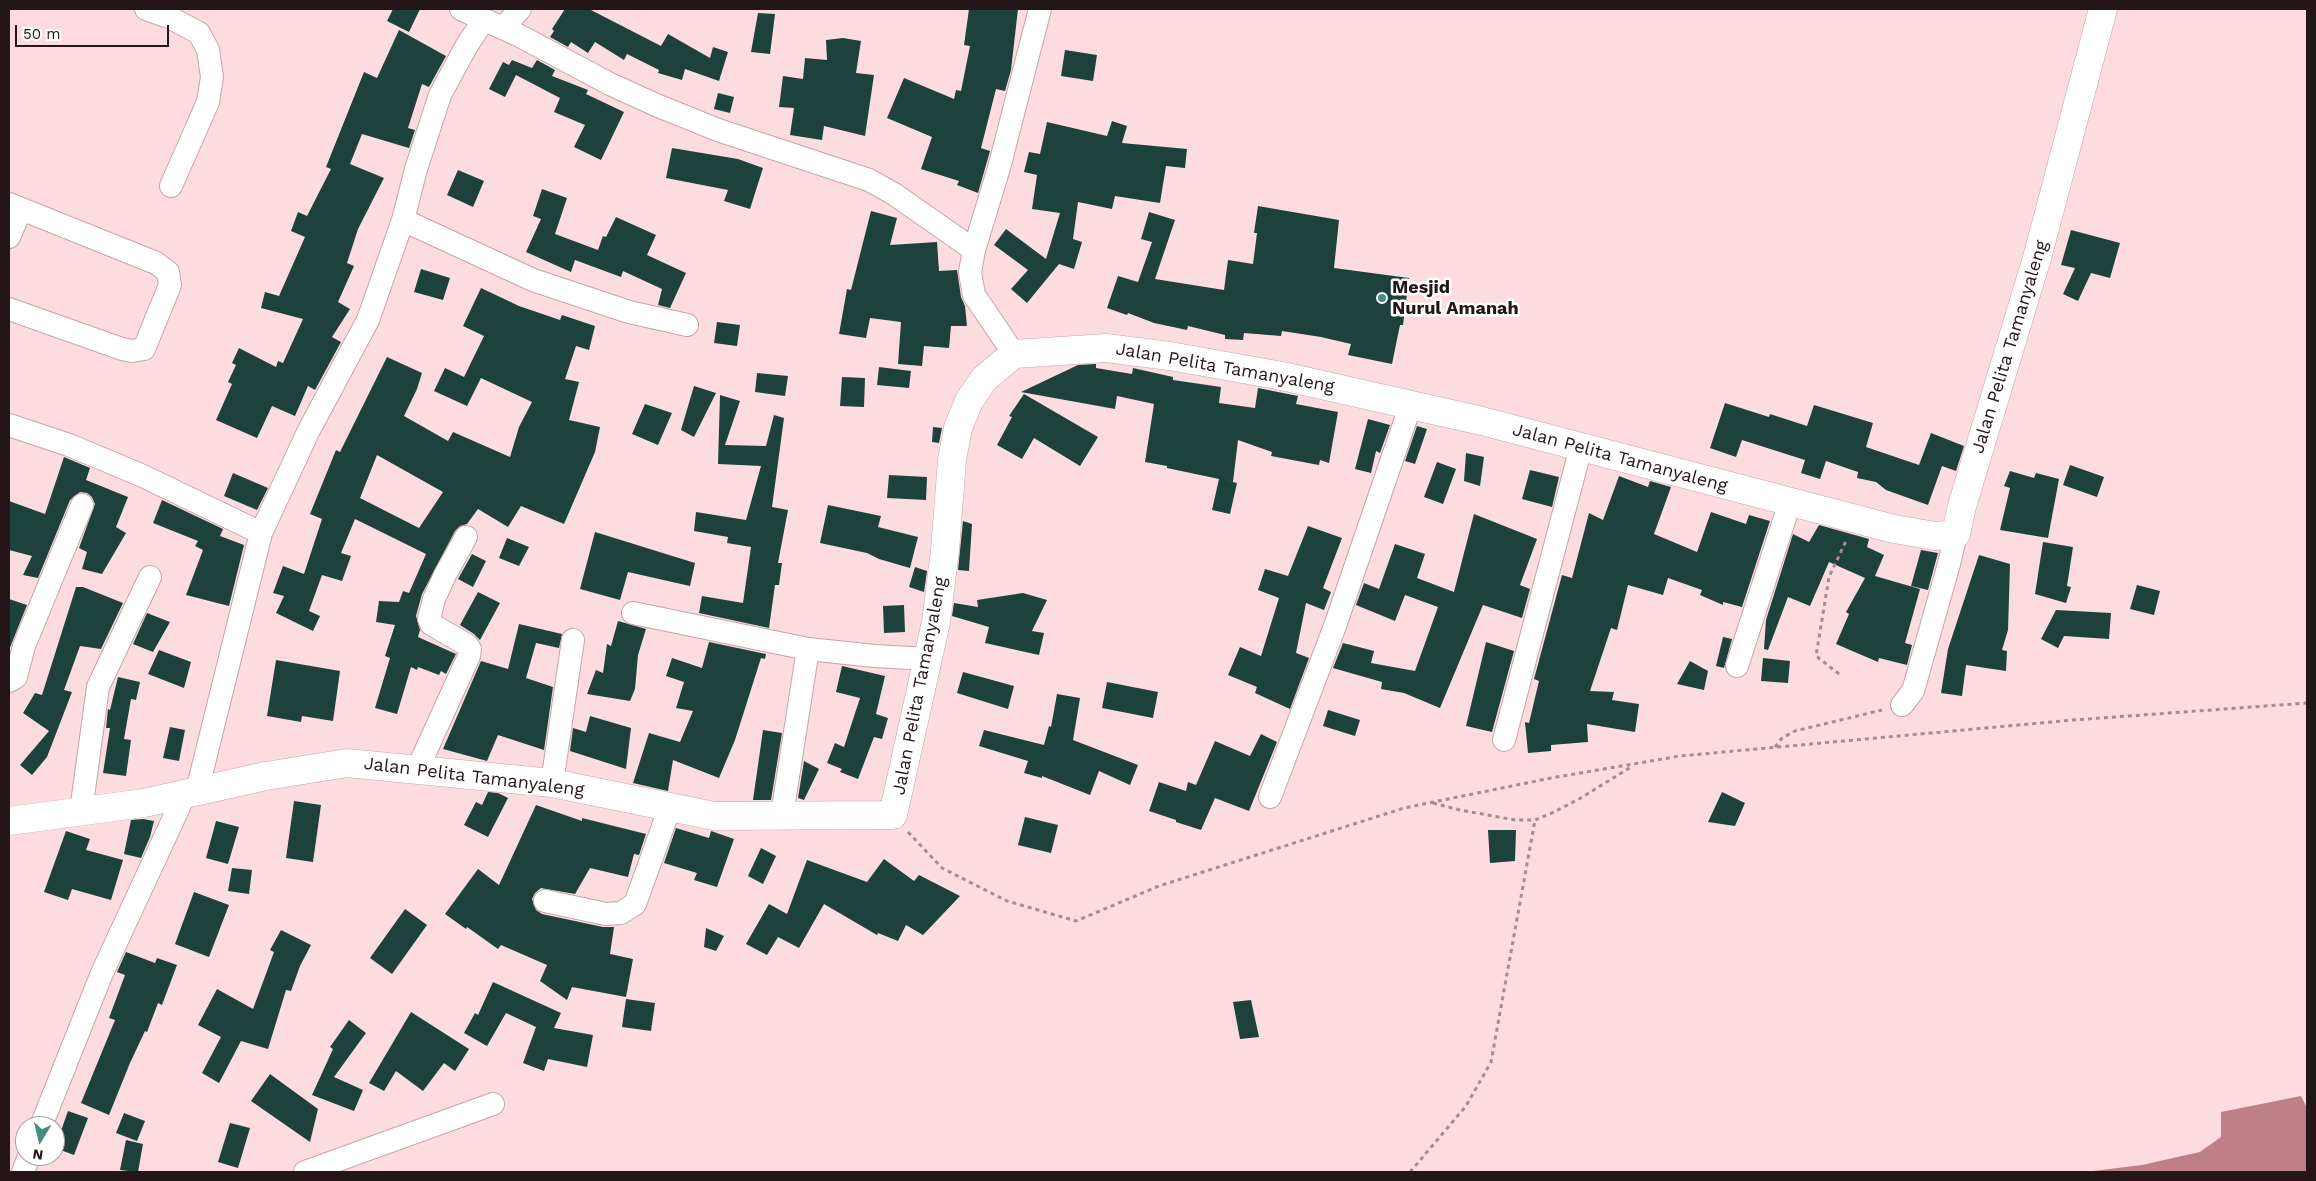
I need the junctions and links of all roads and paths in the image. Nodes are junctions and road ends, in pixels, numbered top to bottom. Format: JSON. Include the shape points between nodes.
{"nodes":[{"id":1,"x":146,"y":9,"type":"edge"},
{"id":2,"x":461,"y":9,"type":"edge"},
{"id":3,"x":520,"y":9,"type":"edge"},
{"id":4,"x":1040,"y":9,"type":"edge"},
{"id":5,"x":2103,"y":9,"type":"edge"},
{"id":6,"x":494,"y":24,"type":"junction"},
{"id":7,"x":171,"y":186,"type":"dead end"},
{"id":8,"x":15,"y":207,"type":"edge"},
{"id":9,"x":403,"y":220,"type":"junction"},
{"id":10,"x":9,"y":238,"type":"edge"},
{"id":11,"x":974,"y":250,"type":"junction"},
{"id":12,"x":9,"y":308,"type":"edge"},
{"id":13,"x":687,"y":325,"type":"dead end"},
{"id":14,"x":1014,"y":354,"type":"junction"},
{"id":15,"x":1411,"y":404,"type":"junction"},
{"id":16,"x":9,"y":425,"type":"edge"},
{"id":17,"x":1581,"y":447,"type":"junction"},
{"id":18,"x":1790,"y":502,"type":"junction"},
{"id":19,"x":82,"y":505,"type":"dead end"},
{"id":20,"x":1856,"y":520,"type":"junction"},
{"id":21,"x":261,"y":533,"type":"junction"},
{"id":22,"x":1956,"y":534,"type":"junction"},
{"id":23,"x":466,"y":537,"type":"dead end"},
{"id":24,"x":150,"y":576,"type":"dead end"},
{"id":25,"x":633,"y":613,"type":"dead end"},
{"id":26,"x":573,"y":640,"type":"dead end"},
{"id":27,"x":808,"y":649,"type":"junction"},
{"id":28,"x":928,"y":659,"type":"junction"},
{"id":29,"x":1737,"y":666,"type":"dead end"},
{"id":30,"x":1839,"y":674,"type":"dead end"},
{"id":31,"x":9,"y":680,"type":"edge"},
{"id":32,"x":2307,"y":703,"type":"edge"},
{"id":33,"x":1902,"y":705,"type":"joint"},
{"id":34,"x":1504,"y":740,"type":"dead end"},
{"id":35,"x":1775,"y":747,"type":"junction"},
{"id":36,"x":1634,"y":765,"type":"junction"},
{"id":37,"x":417,"y":770,"type":"junction"},
{"id":38,"x":552,"y":783,"type":"junction"},
{"id":39,"x":191,"y":793,"type":"junction"},
{"id":40,"x":1270,"y":797,"type":"dead end"},
{"id":41,"x":1432,"y":802,"type":"junction"},
{"id":42,"x":670,"y":807,"type":"junction"},
{"id":43,"x":81,"y":811,"type":"junction"},
{"id":44,"x":782,"y":815,"type":"junction"},
{"id":45,"x":894,"y":816,"type":"junction"},
{"id":46,"x":1536,"y":820,"type":"junction"},
{"id":47,"x":9,"y":821,"type":"edge"},
{"id":48,"x":545,"y":901,"type":"dead end"},
{"id":49,"x":493,"y":1104,"type":"dead end"},
{"id":50,"x":44,"y":1116,"type":"edge"},
{"id":51,"x":305,"y":1172,"type":"edge"},
{"id":52,"x":1410,"y":1172,"type":"edge"}],
"edges":[{"from":1,"to":7,"type":"street","via":[[199,33],[208,50],[211,68],[208,102]]},
{"from":2,"to":6,"type":"street"},
{"from":3,"to":6,"type":"street"},
{"from":4,"to":11,"type":"street"},
{"from":5,"to":22,"type":"street","name":"Jalan Pelita Tamanyaleng","via":[[2037,258]]},
{"from":6,"to":9,"type":"street","via":[[467,45],[440,96]]},
{"from":6,"to":11,"type":"street","via":[[656,105],[726,133],[869,180]]},
{"from":8,"to":10,"type":"street"},
{"from":8,"to":12,"type":"street","via":[[156,263],[168,272],[170,285],[144,349],[132,351]]},
{"from":9,"to":13,"type":"street","via":[[533,280],[630,312]]},
{"from":9,"to":21,"type":"street","via":[[368,320],[309,430]]},
{"from":11,"to":14,"type":"street","via":[[970,272],[974,295]]},
{"from":14,"to":15,"type":"street","name":"Jalan Pelita Tamanyaleng","via":[[1106,348],[1124,350],[1282,376]]},
{"from":14,"to":28,"type":"street","name":"Jalan Pelita Tamanyaleng","via":[[984,379],[969,401],[958,428],[952,460],[942,583]]},
{"from":15,"to":17,"type":"street","name":"Jalan Pelita Tamanyaleng"},
{"from":15,"to":40,"type":"street","via":[[1335,626]]},
{"from":16,"to":21,"type":"street","via":[[69,445],[143,476]]},
{"from":17,"to":18,"type":"street","name":"Jalan Pelita Tamanyaleng"},
{"from":17,"to":34,"type":"street"},
{"from":18,"to":20,"type":"street","name":"Jalan Pelita Tamanyaleng"},
{"from":18,"to":29,"type":"street"},
{"from":19,"to":31,"type":"street","via":[[24,646],[16,677]]},
{"from":20,"to":22,"type":"street","name":"Jalan Pelita Tamanyaleng","via":[[1934,536]]},
{"from":20,"to":30,"type":"path","via":[[1829,577],[1816,656]]},
{"from":21,"to":39,"type":"street"},
{"from":22,"to":33,"type":"street","via":[[1913,691]]},
{"from":23,"to":37,"type":"street","via":[[445,575],[429,619],[467,645],[469,656]]},
{"from":24,"to":43,"type":"street","via":[[98,687]]},
{"from":25,"to":27,"type":"street"},
{"from":26,"to":38,"type":"street"},
{"from":27,"to":28,"type":"street"},
{"from":27,"to":44,"type":"street"},
{"from":28,"to":45,"type":"street","name":"Jalan Pelita Tamanyaleng"},
{"from":32,"to":35,"type":"path"},
{"from":33,"to":35,"type":"path","via":[[1796,732],[1782,738]]},
{"from":35,"to":36,"type":"path","via":[[1680,756]]},
{"from":36,"to":41,"type":"path"},
{"from":36,"to":46,"type":"path","via":[[1579,799]]},
{"from":37,"to":38,"type":"street","name":"Jalan Pelita Tamanyaleng"},
{"from":37,"to":39,"type":"street","name":"Jalan Pelita Tamanyaleng","via":[[347,762]]},
{"from":38,"to":42,"type":"street","name":"Jalan Pelita Tamanyaleng"},
{"from":39,"to":43,"type":"street","name":"Jalan Pelita Tamanyaleng"},
{"from":39,"to":50,"type":"street","via":[[102,973]]},
{"from":41,"to":45,"type":"path","via":[[1159,886],[1076,920],[1007,902],[942,868]]},
{"from":41,"to":46,"type":"path","via":[[1506,818]]},
{"from":42,"to":44,"type":"street","name":"Jalan Pelita Tamanyaleng","via":[[714,816]]},
{"from":42,"to":48,"type":"street","via":[[635,904],[621,913],[606,914]]},
{"from":43,"to":47,"type":"street","name":"Jalan Pelita Tamanyaleng"},
{"from":44,"to":45,"type":"street","name":"Jalan Pelita Tamanyaleng"},
{"from":46,"to":52,"type":"path","via":[[1490,1062],[1466,1106]]},
{"from":49,"to":51,"type":"street"}]}
